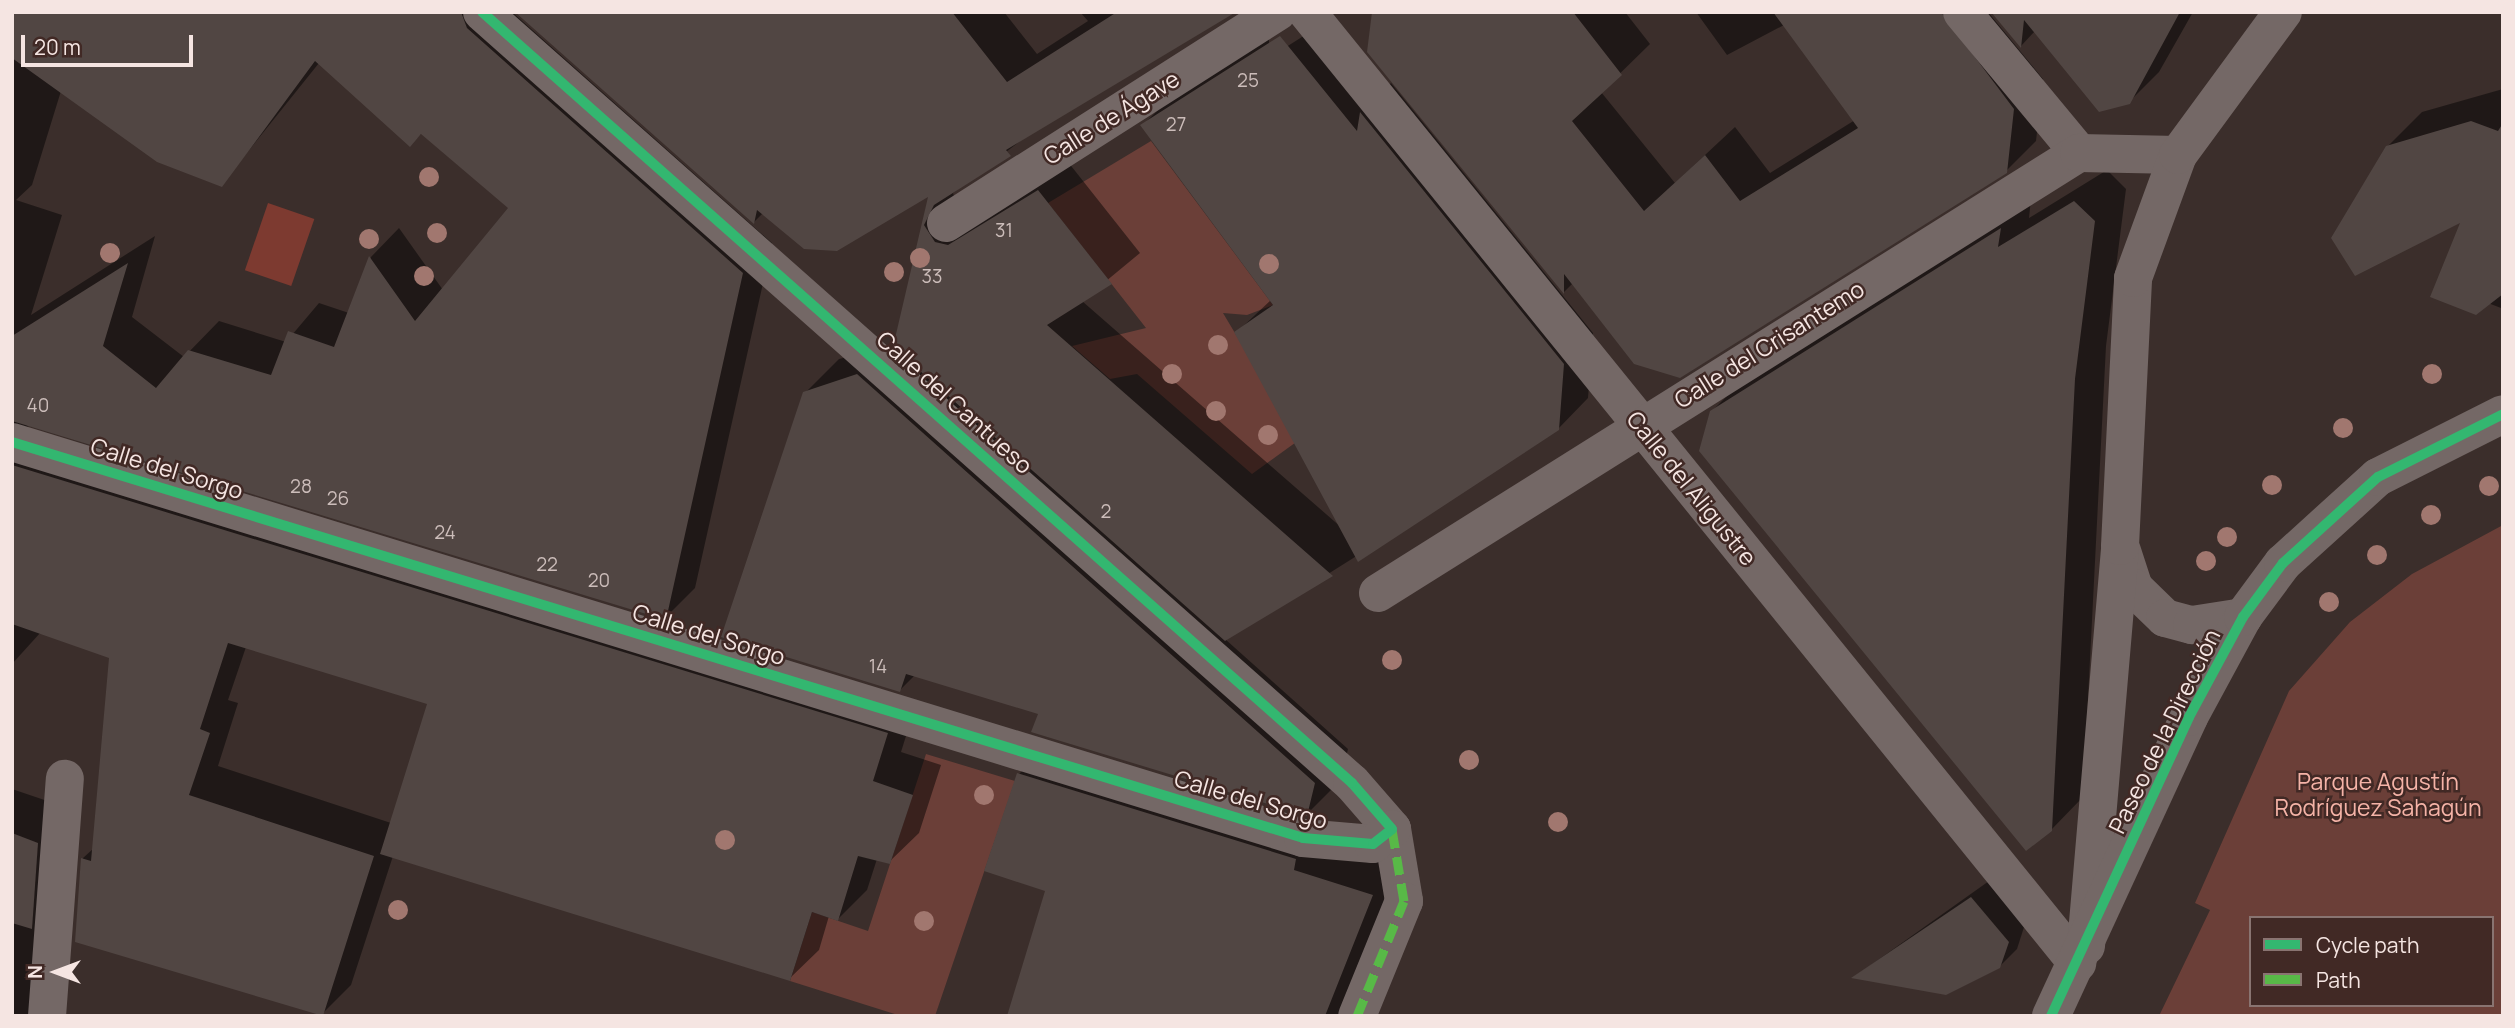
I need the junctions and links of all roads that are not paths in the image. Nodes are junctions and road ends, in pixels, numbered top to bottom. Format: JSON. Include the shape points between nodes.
{"nodes":[{"id":1,"x":482,"y":12,"type":"edge"},
{"id":2,"x":1277,"y":12,"type":"edge"},
{"id":3,"x":1307,"y":12,"type":"edge"},
{"id":4,"x":1962,"y":12,"type":"edge"},
{"id":5,"x":2283,"y":12,"type":"edge"},
{"id":6,"x":2079,"y":153,"type":"junction"},
{"id":7,"x":2178,"y":155,"type":"junction"},
{"id":8,"x":946,"y":223,"type":"dead end"},
{"id":9,"x":2503,"y":414,"type":"edge"},
{"id":10,"x":1641,"y":424,"type":"junction"},
{"id":11,"x":12,"y":442,"type":"edge"},
{"id":12,"x":2120,"y":546,"type":"junction"},
{"id":13,"x":1378,"y":593,"type":"dead end"},
{"id":14,"x":2243,"y":617,"type":"junction"},
{"id":15,"x":65,"y":779,"type":"dead end"},
{"id":16,"x":1392,"y":830,"type":"junction"},
{"id":17,"x":2082,"y":955,"type":"junction"},
{"id":18,"x":47,"y":1016,"type":"edge"},
{"id":19,"x":1357,"y":1016,"type":"edge"},
{"id":20,"x":2051,"y":1016,"type":"edge"}],
"edges":[{"from":1,"to":16,"type":"street","name":"Calle del Cantueso","via":[[1352,783]]},
{"from":2,"to":8,"type":"street","name":"Calle de Ágave"},
{"from":3,"to":10,"type":"street","name":"Calle del Aligustre"},
{"from":4,"to":6,"type":"street"},
{"from":5,"to":7,"type":"street","name":"Paseo de la Dirección"},
{"from":6,"to":7,"type":"street"},
{"from":6,"to":10,"type":"street","name":"Calle del Crisantemo"},
{"from":7,"to":12,"type":"street","name":"Paseo de la Dirección","via":[[2133,278]]},
{"from":9,"to":14,"type":"street","name":"Paseo de la Dirección","via":[[2416,454],[2346,501],[2283,563]]},
{"from":10,"to":13,"type":"street","name":"Calle del Crisantemo"},
{"from":10,"to":17,"type":"street","name":"Calle del Aligustre"},
{"from":11,"to":16,"type":"street","name":"Calle del Sorgo","via":[[1303,838],[1373,844]]},
{"from":12,"to":14,"type":"street","name":"Paseo de la Dirección","via":[[2134,588],[2165,618],[2192,625]]},
{"from":12,"to":17,"type":"street","name":"Paseo de la Dirección"},
{"from":14,"to":17,"type":"street","name":"Paseo de la Dirección","via":[[2189,718]]},
{"from":15,"to":18,"type":"street"},
{"from":16,"to":19,"type":"street","via":[[1404,901]]},
{"from":17,"to":20,"type":"street","name":"Paseo de la Dirección"}]}
